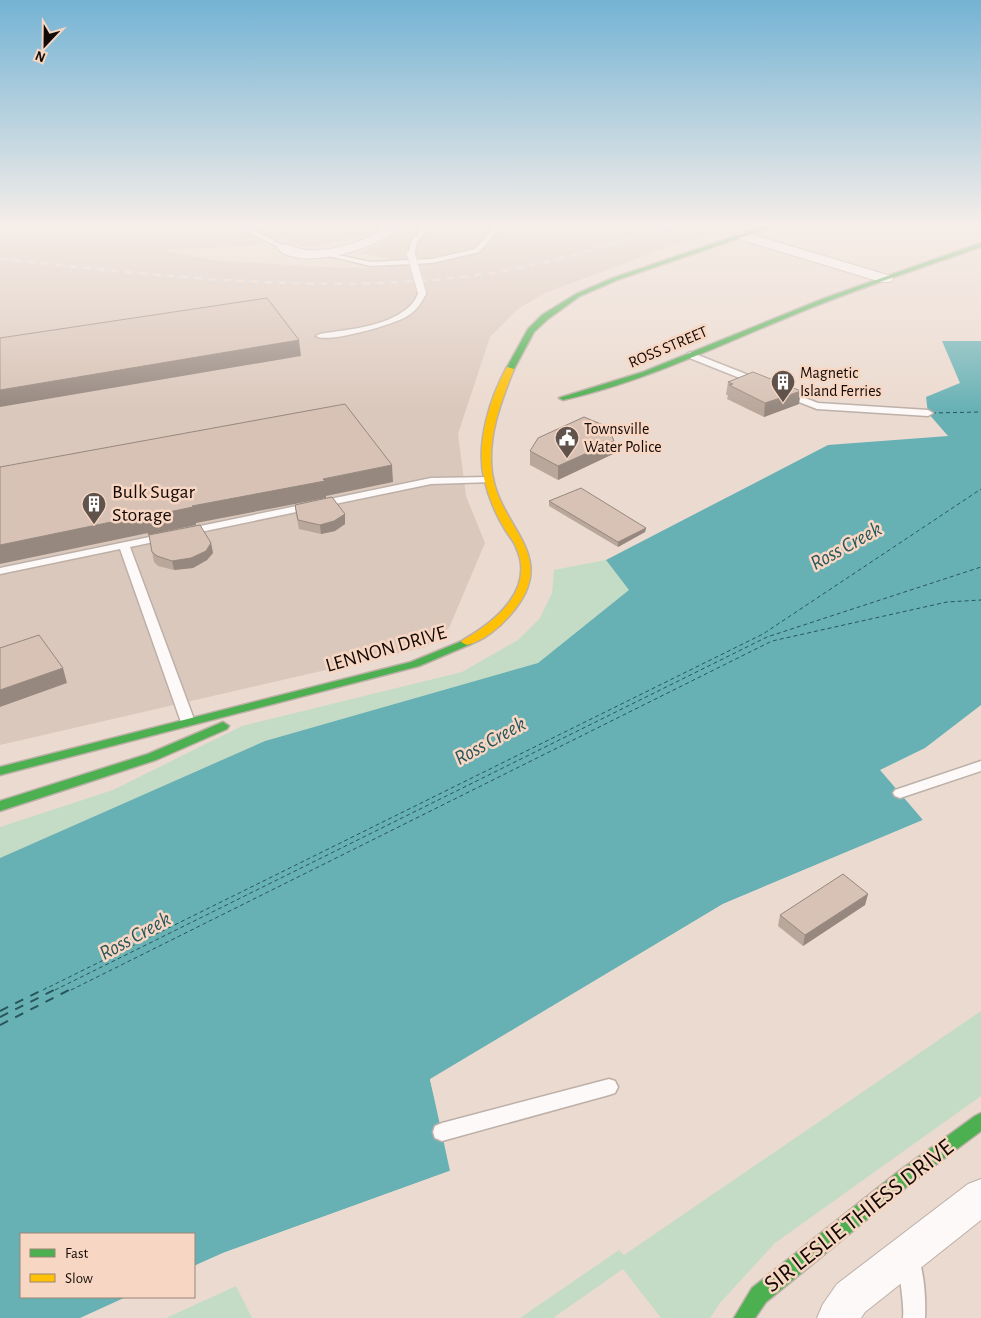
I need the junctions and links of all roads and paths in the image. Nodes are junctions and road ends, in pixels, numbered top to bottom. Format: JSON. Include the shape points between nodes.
{"nodes":[{"id":1,"x":420,"y":287,"type":"edge"},
{"id":2,"x":597,"y":287,"type":"edge"},
{"id":3,"x":866,"y":287,"type":"edge"},
{"id":4,"x":320,"y":336,"type":"dead end"},
{"id":5,"x":690,"y":355,"type":"junction"},
{"id":6,"x":563,"y":398,"type":"dead end"},
{"id":7,"x":928,"y":413,"type":"dead end"},
{"id":8,"x":489,"y":480,"type":"junction"},
{"id":9,"x":124,"y":545,"type":"junction"},
{"id":10,"x":0,"y":571,"type":"edge"},
{"id":11,"x":288,"y":697,"type":"junction"},
{"id":12,"x":188,"y":722,"type":"junction"},
{"id":13,"x":981,"y":766,"type":"edge"},
{"id":14,"x":0,"y":771,"type":"edge"},
{"id":15,"x":900,"y":793,"type":"dead end"},
{"id":16,"x":0,"y":806,"type":"edge"},
{"id":17,"x":609,"y":1086,"type":"dead end"},
{"id":18,"x":981,"y":1121,"type":"edge"},
{"id":19,"x":442,"y":1132,"type":"dead end"},
{"id":20,"x":981,"y":1197,"type":"edge"},
{"id":21,"x":908,"y":1254,"type":"junction"},
{"id":22,"x":744,"y":1318,"type":"edge"},
{"id":23,"x":837,"y":1318,"type":"edge"},
{"id":24,"x":914,"y":1318,"type":"edge"}],
"edges":[{"from":1,"to":4,"type":"lane","bridge":true,"via":[[422,293],[415,306],[395,319],[370,328]]},
{"from":2,"to":8,"type":"street","name":"LENNON DRIVE","via":[[569,300],[543,319],[520,348],[488,424],[485,457]]},
{"from":3,"to":5,"type":"street","name":"ROSS STREET"},
{"from":5,"to":6,"type":"street","name":"ROSS STREET","via":[[612,387]]},
{"from":5,"to":7,"type":"lane","via":[[818,406]]},
{"from":8,"to":9,"type":"lane","via":[[422,483]]},
{"from":8,"to":11,"type":"street","name":"LENNON DRIVE","via":[[500,511],[526,558],[526,579],[511,609],[471,642],[435,658]]},
{"from":9,"to":10,"type":"lane"},
{"from":9,"to":12,"type":"lane"},
{"from":11,"to":12,"type":"street","name":"LENNON DRIVE"},
{"from":11,"to":16,"type":"street","via":[[160,754]]},
{"from":12,"to":14,"type":"street","name":"LENNON DRIVE"},
{"from":13,"to":15,"type":"lane"},
{"from":17,"to":19,"type":"lane"},
{"from":18,"to":22,"type":"street","name":"SIR LESLIE THIESS DRIVE","via":[[904,1178],[760,1294]]},
{"from":20,"to":21,"type":"street"},
{"from":21,"to":23,"type":"street","via":[[851,1298]]},
{"from":21,"to":24,"type":"lane","via":[[915,1296]]}]}
